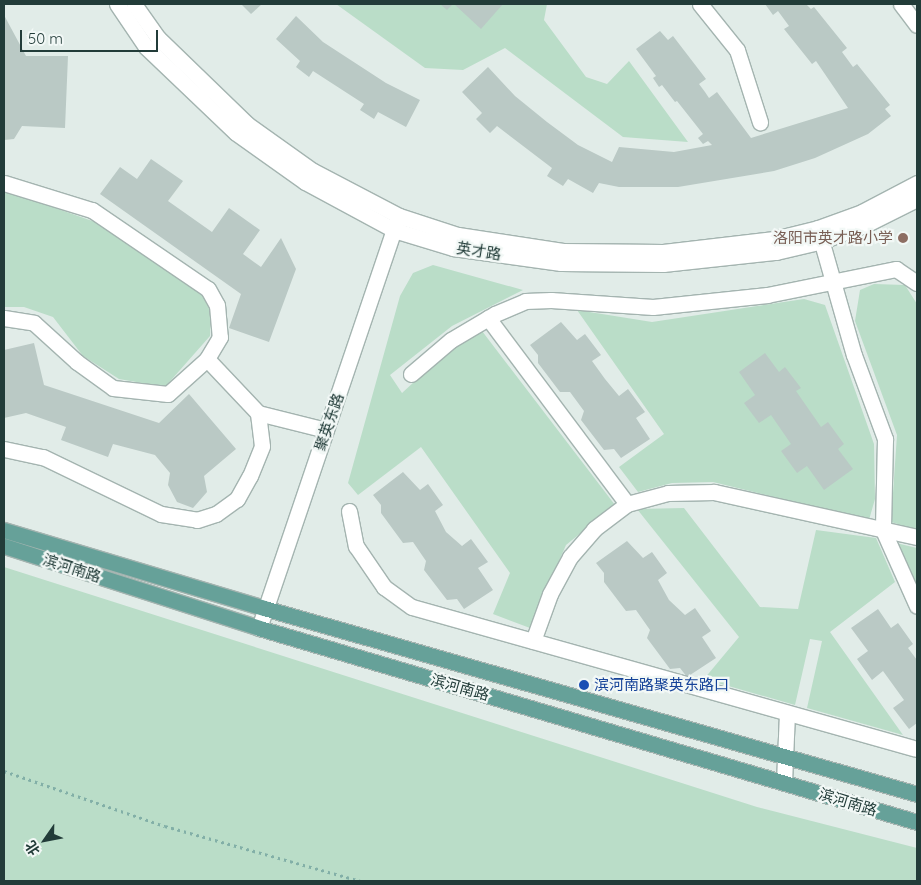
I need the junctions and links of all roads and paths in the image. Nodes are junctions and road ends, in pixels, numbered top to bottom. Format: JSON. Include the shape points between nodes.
{"nodes":[{"id":1,"x":117,"y":4,"type":"edge"},
{"id":2,"x":134,"y":4,"type":"edge"},
{"id":3,"x":700,"y":4,"type":"edge"},
{"id":4,"x":900,"y":4,"type":"edge"},
{"id":5,"x":917,"y":25,"type":"edge"},
{"id":6,"x":760,"y":122,"type":"dead end"},
{"id":7,"x":4,"y":182,"type":"edge"},
{"id":8,"x":917,"y":183,"type":"edge"},
{"id":9,"x":917,"y":198,"type":"edge"},
{"id":10,"x":397,"y":223,"type":"junction"},
{"id":11,"x":820,"y":235,"type":"junction"},
{"id":12,"x":833,"y":281,"type":"junction"},
{"id":13,"x":917,"y":283,"type":"edge"},
{"id":14,"x":4,"y":318,"type":"edge"},
{"id":15,"x":488,"y":318,"type":"junction"},
{"id":16,"x":207,"y":360,"type":"junction"},
{"id":17,"x":411,"y":374,"type":"dead end"},
{"id":18,"x":258,"y":413,"type":"junction"},
{"id":19,"x":326,"y":430,"type":"junction"},
{"id":20,"x":4,"y":449,"type":"edge"},
{"id":21,"x":627,"y":504,"type":"junction"},
{"id":22,"x":349,"y":510,"type":"dead end"},
{"id":23,"x":4,"y":530,"type":"edge"},
{"id":24,"x":883,"y":530,"type":"junction"},
{"id":25,"x":917,"y":537,"type":"edge"},
{"id":26,"x":4,"y":546,"type":"edge"},
{"id":27,"x":917,"y":606,"type":"edge"},
{"id":28,"x":264,"y":608,"type":"junction"},
{"id":29,"x":259,"y":628,"type":"junction"},
{"id":30,"x":533,"y":641,"type":"junction"},
{"id":31,"x":786,"y":713,"type":"junction"},
{"id":32,"x":917,"y":749,"type":"edge"},
{"id":33,"x":785,"y":755,"type":"junction"},
{"id":34,"x":4,"y":771,"type":"edge"},
{"id":35,"x":784,"y":782,"type":"junction"},
{"id":36,"x":917,"y":794,"type":"edge"},
{"id":37,"x":917,"y":822,"type":"edge"},
{"id":38,"x":361,"y":881,"type":"edge"}],
"edges":[{"from":1,"to":10,"type":"street","name":"英才路","via":[[146,47],[236,133],[305,182]]},
{"from":2,"to":10,"type":"street","name":"英才路","via":[[158,38],[247,124],[314,172]]},
{"from":3,"to":6,"type":"street","via":[[737,50]]},
{"from":4,"to":5,"type":"street"},
{"from":7,"to":16,"type":"street","via":[[92,210],[208,289],[216,306],[220,337]]},
{"from":8,"to":11,"type":"street","name":"英才路"},
{"from":9,"to":11,"type":"street","name":"英才路","via":[[867,224]]},
{"from":10,"to":11,"type":"street","name":"英才路","via":[[453,248],[561,263],[663,264],[776,252]]},
{"from":10,"to":19,"type":"street","name":"聚英东路"},
{"from":11,"to":12,"type":"street"},
{"from":12,"to":13,"type":"street","via":[[896,269]]},
{"from":12,"to":15,"type":"street","via":[[766,295],[653,307],[551,300],[526,302]]},
{"from":12,"to":24,"type":"street","via":[[854,355],[885,438]]},
{"from":14,"to":16,"type":"street","via":[[34,323],[77,362],[113,388],[168,394]]},
{"from":15,"to":17,"type":"street","via":[[451,340]]},
{"from":15,"to":21,"type":"street"},
{"from":16,"to":18,"type":"street"},
{"from":18,"to":19,"type":"street"},
{"from":18,"to":20,"type":"street","via":[[262,446],[238,499],[216,514],[198,520],[161,514],[43,457]]},
{"from":19,"to":28,"type":"street","name":"聚英东路"},
{"from":21,"to":24,"type":"street","via":[[668,492],[714,492]]},
{"from":21,"to":30,"type":"street","via":[[594,529],[570,557],[550,594]]},
{"from":22,"to":30,"type":"street","via":[[356,546],[384,587],[412,607]]},
{"from":23,"to":28,"type":"main road","name":"滨河南路"},
{"from":24,"to":25,"type":"street"},
{"from":24,"to":27,"type":"street"},
{"from":26,"to":29,"type":"main road","name":"滨河南路"},
{"from":28,"to":29,"type":"street","name":"聚英东路"},
{"from":28,"to":33,"type":"main road","name":"滨河南路"},
{"from":29,"to":35,"type":"main road","name":"滨河南路"},
{"from":30,"to":31,"type":"street"},
{"from":31,"to":32,"type":"street"},
{"from":31,"to":33,"type":"street"},
{"from":33,"to":35,"type":"street"},
{"from":33,"to":36,"type":"main road","name":"滨河南路"},
{"from":34,"to":38,"type":"path","via":[[165,826]]},
{"from":35,"to":37,"type":"main road","name":"滨河南路"}]}
